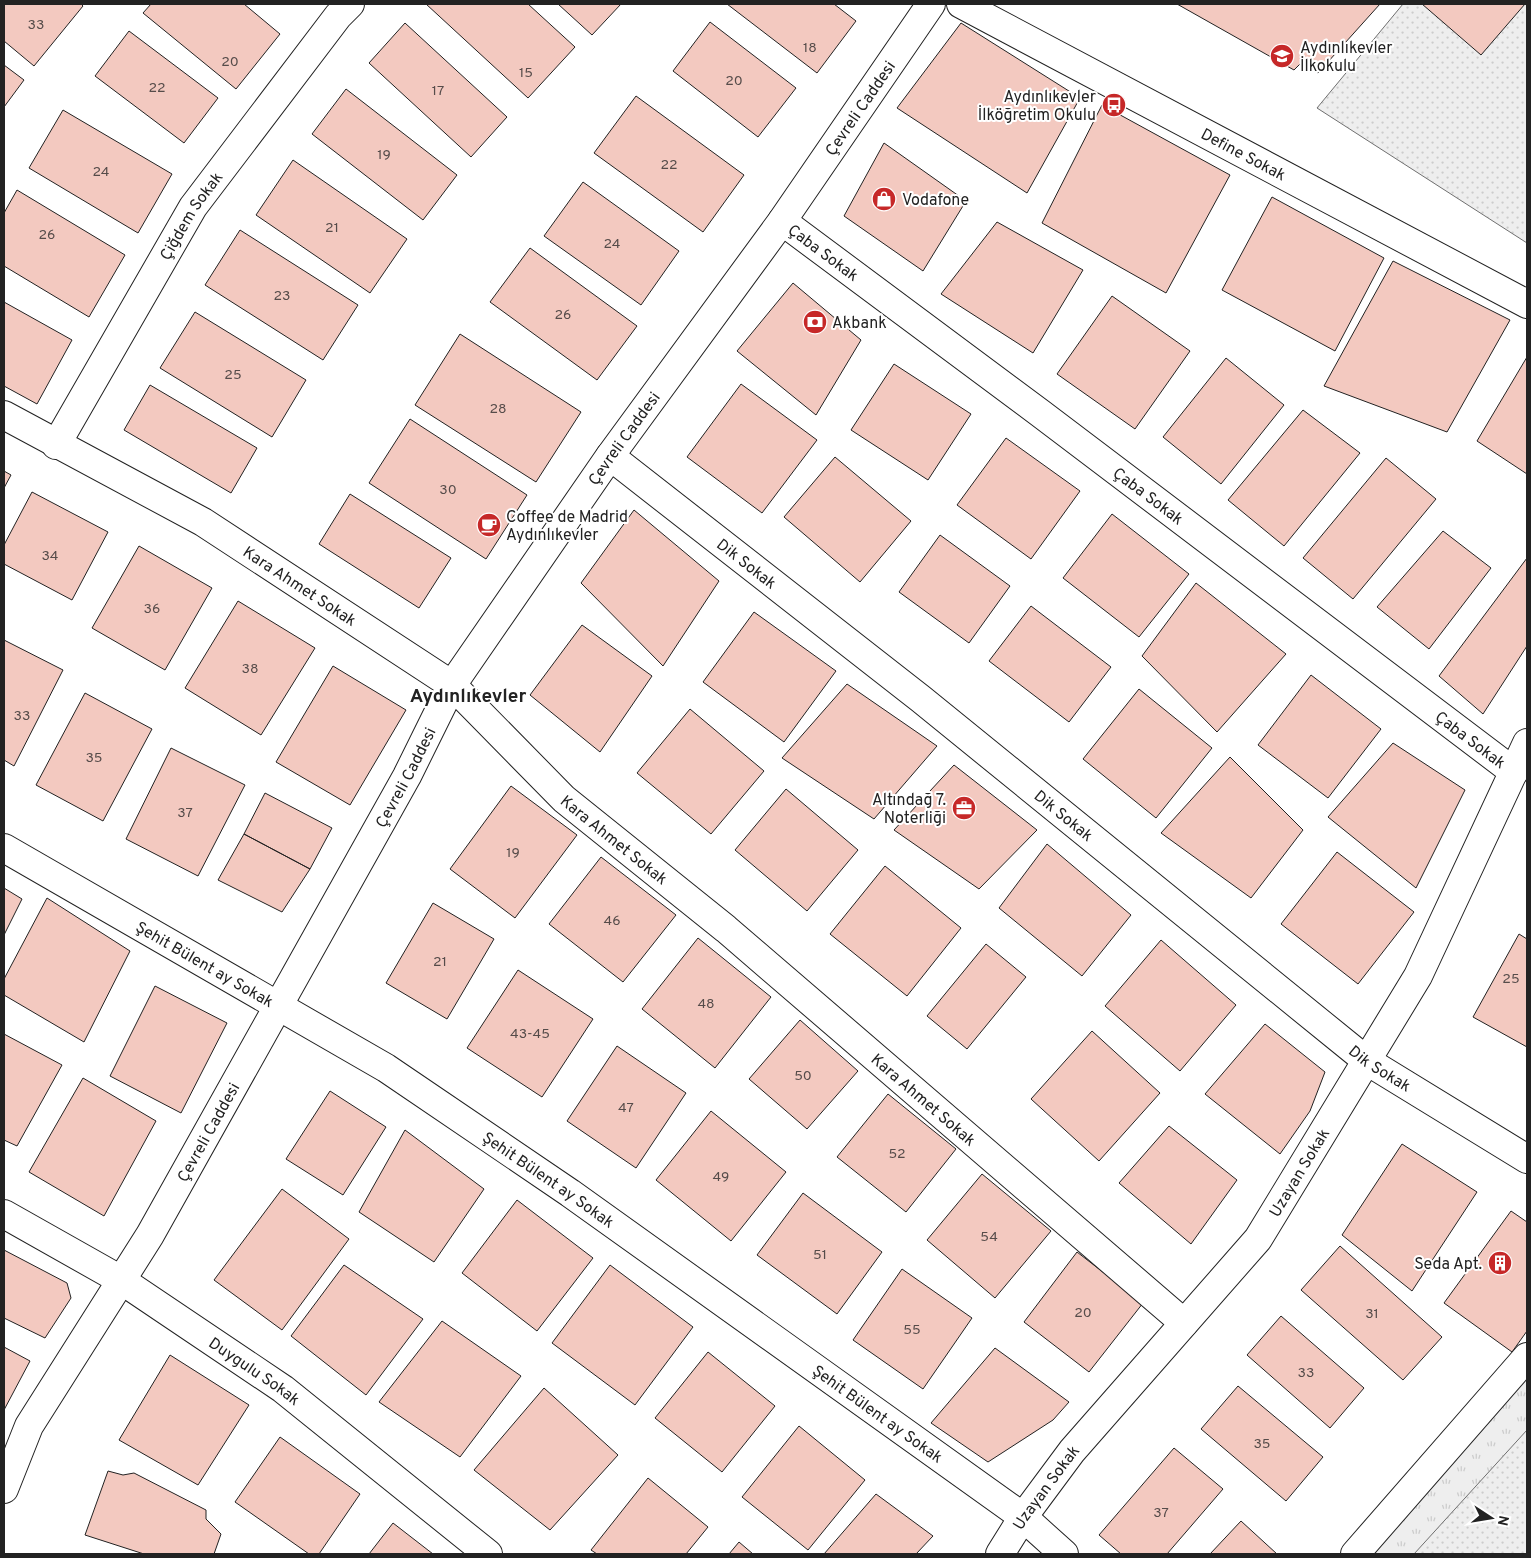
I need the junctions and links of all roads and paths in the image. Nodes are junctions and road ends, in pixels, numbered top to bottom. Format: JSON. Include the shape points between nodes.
{"nodes":[{"id":1,"x":350,"y":4,"type":"edge"},
{"id":2,"x":931,"y":4,"type":"edge"},
{"id":3,"x":961,"y":4,"type":"edge"},
{"id":4,"x":782,"y":221,"type":"junction"},
{"id":5,"x":1527,"y":304,"type":"edge"},
{"id":6,"x":4,"y":415,"type":"edge"},
{"id":7,"x":56,"y":445,"type":"junction"},
{"id":8,"x":610,"y":456,"type":"junction"},
{"id":9,"x":452,"y":685,"type":"junction"},
{"id":10,"x":1527,"y":743,"type":"edge"},
{"id":11,"x":1514,"y":772,"type":"junction"},
{"id":12,"x":4,"y":848,"type":"edge"},
{"id":13,"x":279,"y":1005,"type":"junction"},
{"id":14,"x":1367,"y":1061,"type":"junction"},
{"id":15,"x":1527,"y":1158,"type":"edge"},
{"id":16,"x":4,"y":1214,"type":"edge"},
{"id":17,"x":121,"y":1280,"type":"junction"},
{"id":18,"x":1184,"y":1323,"type":"junction"},
{"id":19,"x":1527,"y":1357,"type":"edge"},
{"id":20,"x":4,"y":1488,"type":"edge"},
{"id":21,"x":1023,"y":1517,"type":"junction"},
{"id":22,"x":488,"y":1554,"type":"edge"},
{"id":23,"x":1000,"y":1554,"type":"edge"},
{"id":24,"x":1064,"y":1554,"type":"edge"},
{"id":25,"x":1356,"y":1554,"type":"edge"}],
"edges":[{"from":1,"to":7,"type":"street","name":"Çiğdem Sokak","via":[[193,207]]},
{"from":2,"to":4,"type":"street","name":"Çevreli Caddesi"},
{"from":3,"to":5,"type":"street","name":"Define Sokak"},
{"from":4,"to":8,"type":"street","name":"Çevreli Caddesi"},
{"from":4,"to":11,"type":"street","name":"Çaba Sokak"},
{"from":6,"to":7,"type":"street","name":"Kara Ahmet Sokak"},
{"from":7,"to":9,"type":"street","name":"Kara Ahmet Sokak","via":[[203,522]]},
{"from":8,"to":9,"type":"street","name":"Çevreli Caddesi"},
{"from":8,"to":14,"type":"street","name":"Dik Sokak","via":[[921,699]]},
{"from":9,"to":13,"type":"street","name":"Çevreli Caddesi","via":[[408,776]]},
{"from":9,"to":18,"type":"street","name":"Kara Ahmet Sokak","via":[[564,799],[726,929]]},
{"from":10,"to":11,"type":"street","name":"Uzayan Sokak"},
{"from":11,"to":14,"type":"street","name":"Uzayan Sokak","via":[[1418,976]]},
{"from":12,"to":13,"type":"street","name":"Şehit Bülent ay Sokak"},
{"from":13,"to":17,"type":"street","name":"Çevreli Caddesi","via":[[150,1235]]},
{"from":13,"to":21,"type":"street","name":"Şehit Bülent ay Sokak","via":[[386,1068],[570,1193]]},
{"from":14,"to":15,"type":"street","name":"Dik Sokak"},
{"from":14,"to":18,"type":"street","name":"Uzayan Sokak","via":[[1258,1239]]},
{"from":16,"to":17,"type":"street","name":"Duygulu Sokak"},
{"from":17,"to":20,"type":"street","name":"Çevreli Caddesi","via":[[29,1426]]},
{"from":17,"to":22,"type":"street","name":"Duygulu Sokak","via":[[283,1389]]},
{"from":18,"to":21,"type":"street","name":"Uzayan Sokak","via":[[1072,1451]]},
{"from":19,"to":25,"type":"street"},
{"from":21,"to":23,"type":"street","name":"Uzayan Sokak"},
{"from":21,"to":24,"type":"street","name":"Şehit Bülent ay Sokak"}]}
